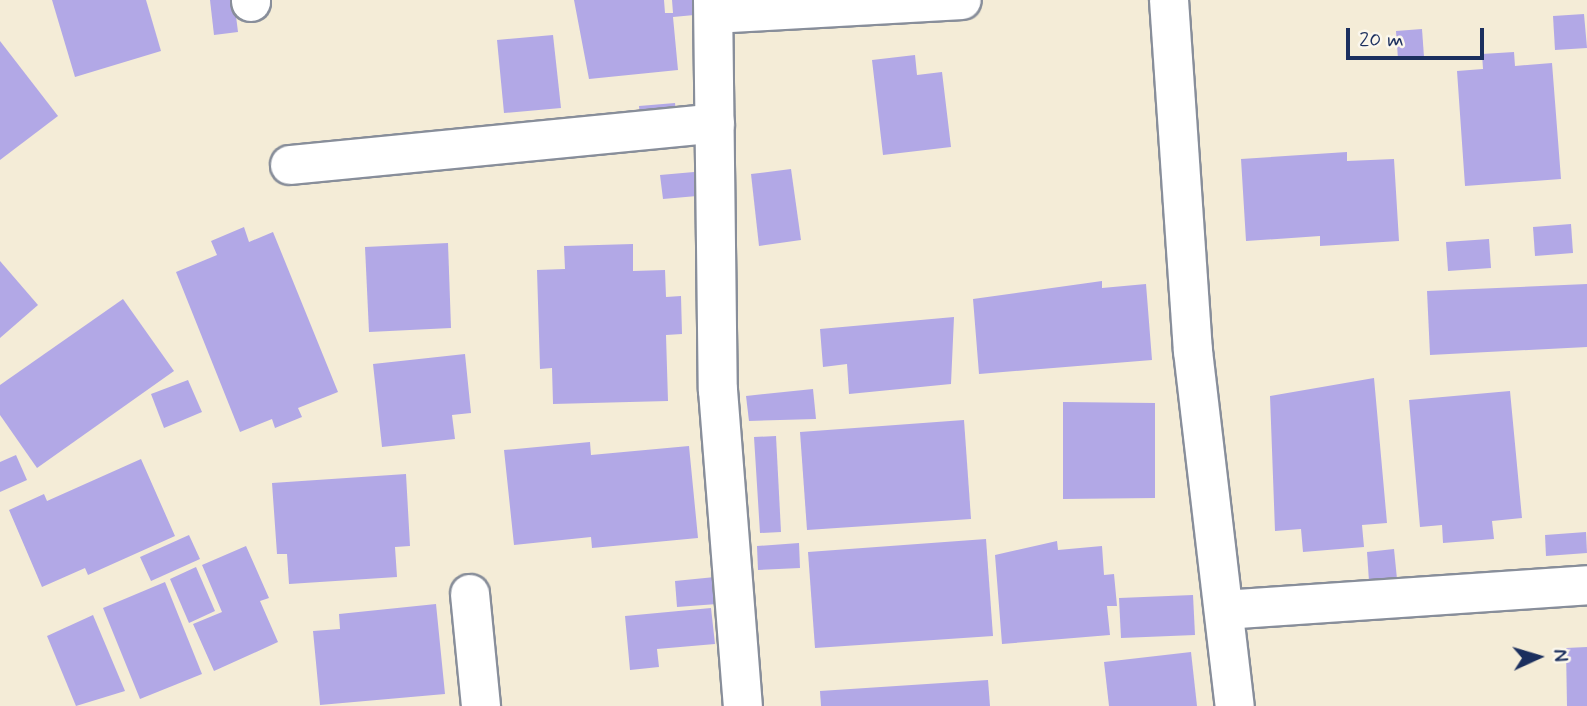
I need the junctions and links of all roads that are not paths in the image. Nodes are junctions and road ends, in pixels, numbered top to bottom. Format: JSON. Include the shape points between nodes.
{"nodes":[{"id":1,"x":962,"y":0,"type":"edge"},
{"id":2,"x":1169,"y":0,"type":"edge"},
{"id":3,"x":713,"y":7,"type":"edge"},
{"id":4,"x":715,"y":123,"type":"junction"},
{"id":5,"x":290,"y":165,"type":"dead end"},
{"id":6,"x":1587,"y":585,"type":"edge"},
{"id":7,"x":470,"y":594,"type":"dead end"},
{"id":8,"x":1224,"y":610,"type":"junction"},
{"id":9,"x":481,"y":706,"type":"edge"},
{"id":10,"x":743,"y":706,"type":"edge"},
{"id":11,"x":1235,"y":706,"type":"edge"}],
"edges":[{"from":1,"to":3,"type":"street"},
{"from":2,"to":8,"type":"street","via":[[1193,351]]},
{"from":3,"to":4,"type":"street"},
{"from":4,"to":5,"type":"street"},
{"from":4,"to":10,"type":"street","via":[[718,390]]},
{"from":6,"to":8,"type":"street"},
{"from":7,"to":9,"type":"street"},
{"from":8,"to":11,"type":"street"}]}
